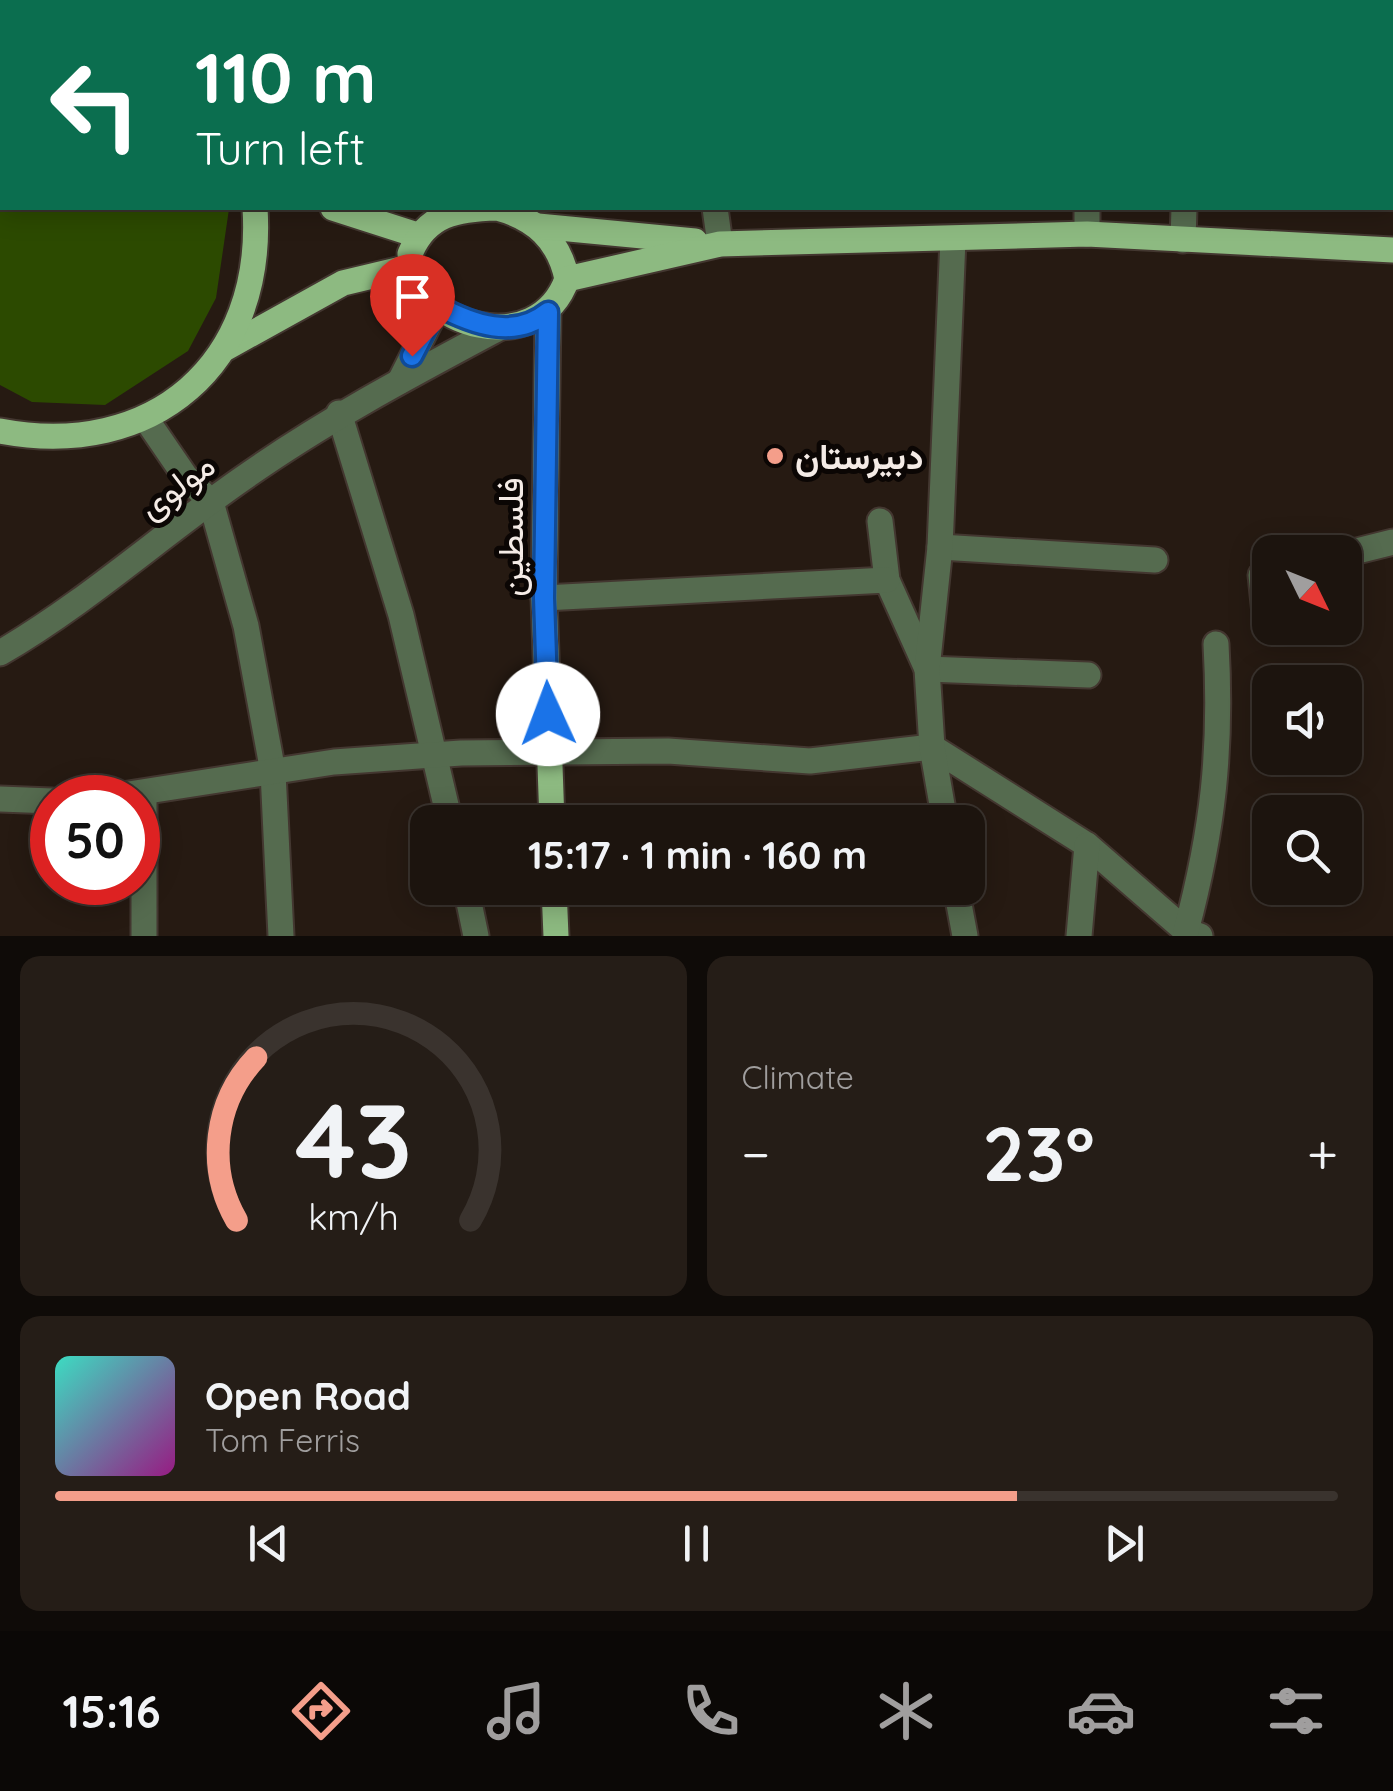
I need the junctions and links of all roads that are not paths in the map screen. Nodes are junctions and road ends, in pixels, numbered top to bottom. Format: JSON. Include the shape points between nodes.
{"nodes":[{"id":1,"x":255,"y":210,"type":"edge"},
{"id":2,"x":340,"y":210,"type":"edge"},
{"id":3,"x":471,"y":210,"type":"edge"},
{"id":4,"x":493,"y":210,"type":"edge"},
{"id":5,"x":715,"y":210,"type":"edge"},
{"id":6,"x":1087,"y":210,"type":"edge"},
{"id":7,"x":1184,"y":210,"type":"edge"},
{"id":8,"x":538,"y":226,"type":"junction"},
{"id":9,"x":418,"y":234,"type":"junction"},
{"id":10,"x":1087,"y":234,"type":"junction"},
{"id":11,"x":953,"y":239,"type":"junction"},
{"id":12,"x":1183,"y":240,"type":"junction"},
{"id":13,"x":720,"y":244,"type":"junction"},
{"id":14,"x":1393,"y":250,"type":"edge"},
{"id":15,"x":410,"y":267,"type":"junction"},
{"id":16,"x":567,"y":279,"type":"junction"},
{"id":17,"x":438,"y":306,"type":"junction"},
{"id":18,"x":548,"y":312,"type":"junction"},
{"id":19,"x":499,"y":328,"type":"junction"},
{"id":20,"x":224,"y":349,"type":"junction"},
{"id":21,"x":400,"y":381,"type":"junction"},
{"id":22,"x":340,"y":413,"type":"junction"},
{"id":23,"x":146,"y":418,"type":"junction"},
{"id":24,"x":0,"y":431,"type":"edge"},
{"id":25,"x":211,"y":502,"type":"junction"},
{"id":26,"x":880,"y":521,"type":"dead end"},
{"id":27,"x":1393,"y":542,"type":"edge"},
{"id":28,"x":940,"y":547,"type":"junction"},
{"id":29,"x":1362,"y":550,"type":"edge"},
{"id":30,"x":1156,"y":560,"type":"dead end"},
{"id":31,"x":887,"y":580,"type":"junction"},
{"id":32,"x":544,"y":598,"type":"junction"},
{"id":33,"x":1216,"y":644,"type":"dead end"},
{"id":34,"x":0,"y":653,"type":"edge"},
{"id":35,"x":926,"y":670,"type":"junction"},
{"id":36,"x":1088,"y":675,"type":"dead end"},
{"id":37,"x":932,"y":747,"type":"junction"},
{"id":38,"x":549,"y":752,"type":"junction"},
{"id":39,"x":433,"y":754,"type":"junction"},
{"id":40,"x":273,"y":772,"type":"junction"},
{"id":41,"x":160,"y":791,"type":"edge"},
{"id":42,"x":0,"y":799,"type":"edge"},
{"id":43,"x":30,"y":800,"type":"edge"},
{"id":44,"x":446,"y":805,"type":"edge"},
{"id":45,"x":551,"y":805,"type":"edge"},
{"id":46,"x":942,"y":805,"type":"edge"},
{"id":47,"x":1086,"y":845,"type":"junction"},
{"id":48,"x":144,"y":905,"type":"edge"},
{"id":49,"x":470,"y":905,"type":"edge"},
{"id":50,"x":555,"y":905,"type":"edge"},
{"id":51,"x":959,"y":905,"type":"edge"},
{"id":52,"x":1193,"y":934,"type":"edge"},
{"id":53,"x":144,"y":936,"type":"edge"},
{"id":54,"x":281,"y":936,"type":"edge"},
{"id":55,"x":476,"y":936,"type":"edge"},
{"id":56,"x":556,"y":936,"type":"edge"},
{"id":57,"x":965,"y":936,"type":"edge"},
{"id":58,"x":1079,"y":936,"type":"edge"}],
"edges":[{"from":1,"to":20,"type":"main road","via":[[258,250],[248,302]]},
{"from":2,"to":9,"type":"main road"},
{"from":3,"to":9,"type":"main road","via":[[441,217]]},
{"from":4,"to":8,"type":"main road"},
{"from":5,"to":13,"type":"street"},
{"from":6,"to":10,"type":"street"},
{"from":7,"to":12,"type":"street"},
{"from":8,"to":13,"type":"main road"},
{"from":8,"to":16,"type":"main road","via":[[553,241]]},
{"from":9,"to":15,"type":"main road"},
{"from":10,"to":11,"type":"main road"},
{"from":10,"to":12,"type":"main road"},
{"from":11,"to":13,"type":"main road"},
{"from":11,"to":28,"type":"street"},
{"from":12,"to":14,"type":"main road"},
{"from":13,"to":16,"type":"main road"},
{"from":15,"to":17,"type":"main road"},
{"from":15,"to":20,"type":"main road","via":[[343,283]]},
{"from":16,"to":18,"type":"main road"},
{"from":17,"to":19,"type":"main road"},
{"from":17,"to":21,"type":"street"},
{"from":18,"to":19,"type":"main road"},
{"from":18,"to":32,"type":"main road","name":"فلسطین"},
{"from":19,"to":21,"type":"street","name":"مولوی"},
{"from":20,"to":23,"type":"main road","via":[[190,389]]},
{"from":21,"to":22,"type":"street","name":"مولوی"},
{"from":22,"to":25,"type":"street","name":"مولوی"},
{"from":22,"to":39,"type":"street","via":[[402,615]]},
{"from":23,"to":24,"type":"main road","via":[[96,436],[44,440]]},
{"from":23,"to":25,"type":"street"},
{"from":25,"to":34,"type":"street","name":"مولوی","via":[[48,625]]},
{"from":25,"to":40,"type":"street","via":[[246,626]]},
{"from":26,"to":31,"type":"street"},
{"from":27,"to":29,"type":"street"},
{"from":28,"to":30,"type":"street"},
{"from":28,"to":35,"type":"street"},
{"from":31,"to":32,"type":"street"},
{"from":31,"to":35,"type":"street"},
{"from":32,"to":38,"type":"main road","name":"فلسطین"},
{"from":33,"to":52,"type":"street","via":[[1218,778]]},
{"from":35,"to":36,"type":"street"},
{"from":35,"to":37,"type":"street"},
{"from":37,"to":38,"type":"street","via":[[810,761],[668,751]]},
{"from":37,"to":46,"type":"street"},
{"from":37,"to":47,"type":"street"},
{"from":38,"to":39,"type":"street"},
{"from":38,"to":45,"type":"main road","name":"فلسطین"},
{"from":39,"to":40,"type":"street"},
{"from":39,"to":44,"type":"street"},
{"from":40,"to":41,"type":"street"},
{"from":40,"to":54,"type":"street"},
{"from":42,"to":43,"type":"street"},
{"from":47,"to":52,"type":"street"},
{"from":47,"to":58,"type":"street"},
{"from":48,"to":53,"type":"street"},
{"from":49,"to":55,"type":"street"},
{"from":50,"to":56,"type":"main road"},
{"from":51,"to":57,"type":"street"}]}
